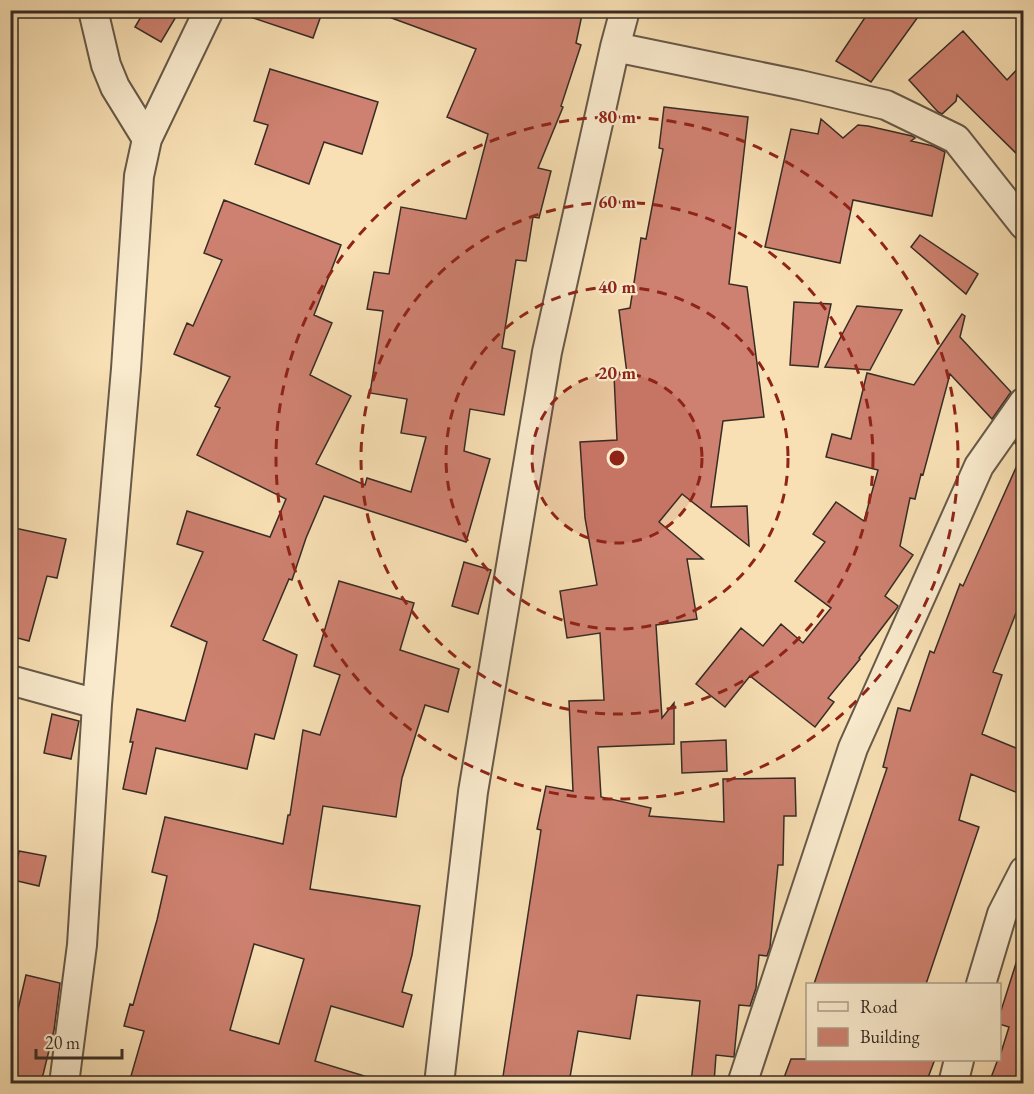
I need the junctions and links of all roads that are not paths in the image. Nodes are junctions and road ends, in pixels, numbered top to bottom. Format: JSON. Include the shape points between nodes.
{"nodes":[{"id":1,"x":93,"y":10,"type":"edge"},
{"id":2,"x":209,"y":10,"type":"edge"},
{"id":3,"x":625,"y":10,"type":"edge"},
{"id":4,"x":615,"y":47,"type":"junction"},
{"id":5,"x":147,"y":139,"type":"junction"},
{"id":6,"x":1023,"y":225,"type":"edge"},
{"id":7,"x":1023,"y":402,"type":"edge"},
{"id":8,"x":10,"y":680,"type":"edge"},
{"id":9,"x":97,"y":704,"type":"junction"},
{"id":10,"x":1023,"y":871,"type":"edge"},
{"id":11,"x":981,"y":983,"type":"edge"},
{"id":12,"x":958,"y":1061,"type":"edge"},
{"id":13,"x":64,"y":1083,"type":"edge"},
{"id":14,"x":439,"y":1083,"type":"edge"},
{"id":15,"x":742,"y":1083,"type":"edge"},
{"id":16,"x":952,"y":1083,"type":"edge"}],
"edges":[{"from":1,"to":5,"type":"street","via":[[115,87]]},
{"from":2,"to":5,"type":"street"},
{"from":3,"to":4,"type":"street"},
{"from":4,"to":6,"type":"street","via":[[886,105],[956,139]]},
{"from":4,"to":14,"type":"street","via":[[548,352],[473,792]]},
{"from":5,"to":9,"type":"street","via":[[139,176]]},
{"from":7,"to":15,"type":"street","via":[[980,466],[853,748]]},
{"from":8,"to":9,"type":"street"},
{"from":9,"to":13,"type":"street","via":[[82,945]]},
{"from":10,"to":11,"type":"street","via":[[1002,914]]},
{"from":12,"to":16,"type":"street"}]}
